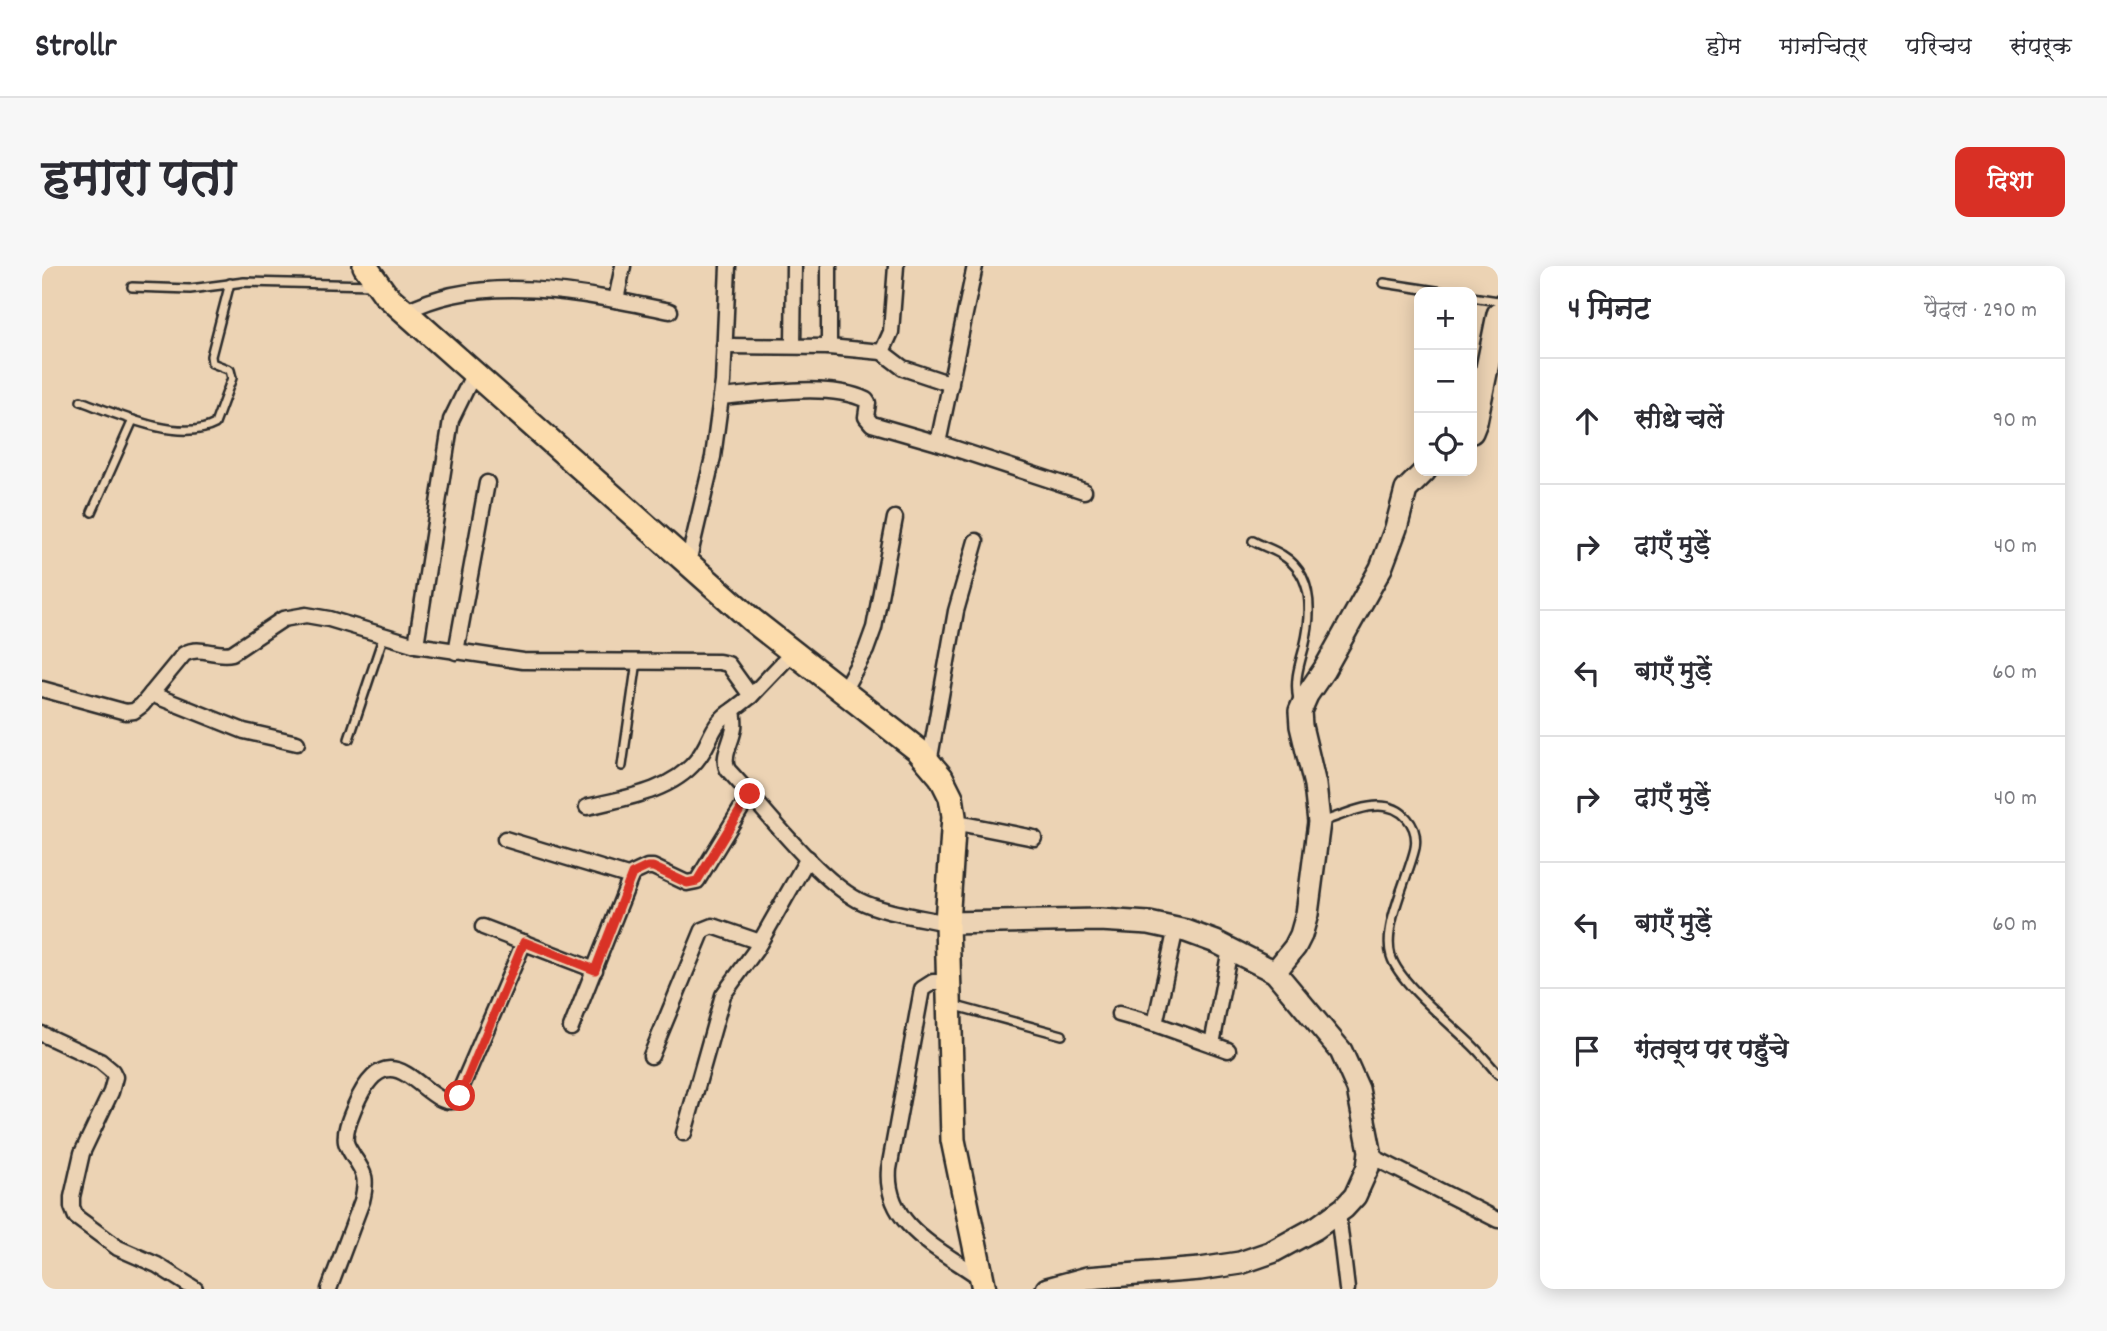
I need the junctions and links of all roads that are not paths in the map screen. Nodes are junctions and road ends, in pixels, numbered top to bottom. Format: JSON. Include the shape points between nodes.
{"nodes":[{"id":1,"x":623,"y":266,"type":"edge"},
{"id":2,"x":728,"y":266,"type":"edge"},
{"id":3,"x":794,"y":266,"type":"edge"},
{"id":4,"x":829,"y":266,"type":"edge"},
{"id":5,"x":896,"y":266,"type":"edge"},
{"id":6,"x":975,"y":266,"type":"edge"},
{"id":7,"x":371,"y":276,"type":"edge"},
{"id":8,"x":230,"y":283,"type":"junction"},
{"id":9,"x":1384,"y":283,"type":"dead end"},
{"id":10,"x":132,"y":287,"type":"dead end"},
{"id":11,"x":1414,"y":288,"type":"edge"},
{"id":12,"x":1477,"y":298,"type":"edge"},
{"id":13,"x":616,"y":300,"type":"junction"},
{"id":14,"x":1498,"y":300,"type":"edge"},
{"id":15,"x":670,"y":311,"type":"dead end"},
{"id":16,"x":405,"y":312,"type":"junction"},
{"id":17,"x":1498,"y":313,"type":"edge"},
{"id":18,"x":724,"y":346,"type":"junction"},
{"id":19,"x":793,"y":346,"type":"junction"},
{"id":20,"x":829,"y":346,"type":"junction"},
{"id":21,"x":882,"y":352,"type":"junction"},
{"id":22,"x":474,"y":373,"type":"junction"},
{"id":23,"x":951,"y":384,"type":"junction"},
{"id":24,"x":721,"y":397,"type":"junction"},
{"id":25,"x":80,"y":401,"type":"dead end"},
{"id":26,"x":1477,"y":417,"type":"edge"},
{"id":27,"x":133,"y":420,"type":"junction"},
{"id":28,"x":937,"y":443,"type":"junction"},
{"id":29,"x":1420,"y":476,"type":"edge"},
{"id":30,"x":487,"y":483,"type":"dead end"},
{"id":31,"x":1084,"y":492,"type":"dead end"},
{"id":32,"x":92,"y":512,"type":"dead end"},
{"id":33,"x":895,"y":518,"type":"dead end"},
{"id":34,"x":976,"y":541,"type":"dead end"},
{"id":35,"x":1253,"y":541,"type":"dead end"},
{"id":36,"x":688,"y":564,"type":"junction"},
{"id":37,"x":384,"y":635,"type":"junction"},
{"id":38,"x":416,"y":645,"type":"junction"},
{"id":39,"x":456,"y":652,"type":"junction"},
{"id":40,"x":793,"y":652,"type":"junction"},
{"id":41,"x":637,"y":661,"type":"junction"},
{"id":42,"x":42,"y":689,"type":"edge"},
{"id":43,"x":844,"y":691,"type":"junction"},
{"id":44,"x":151,"y":694,"type":"junction"},
{"id":45,"x":751,"y":696,"type":"junction"},
{"id":46,"x":733,"y":710,"type":"junction"},
{"id":47,"x":1300,"y":712,"type":"junction"},
{"id":48,"x":349,"y":738,"type":"dead end"},
{"id":49,"x":297,"y":743,"type":"dead end"},
{"id":50,"x":929,"y":763,"type":"junction"},
{"id":51,"x":622,"y":766,"type":"dead end"},
{"id":52,"x":750,"y":794,"type":"junction"},
{"id":53,"x":587,"y":807,"type":"dead end"},
{"id":54,"x":953,"y":822,"type":"junction"},
{"id":55,"x":1319,"y":822,"type":"junction"},
{"id":56,"x":1034,"y":838,"type":"dead end"},
{"id":57,"x":506,"y":839,"type":"dead end"},
{"id":58,"x":808,"y":858,"type":"junction"},
{"id":59,"x":631,"y":877,"type":"junction"},
{"id":60,"x":947,"y":923,"type":"junction"},
{"id":61,"x":483,"y":927,"type":"dead end"},
{"id":62,"x":1176,"y":928,"type":"junction"},
{"id":63,"x":524,"y":942,"type":"junction"},
{"id":64,"x":760,"y":942,"type":"junction"},
{"id":65,"x":1230,"y":949,"type":"junction"},
{"id":66,"x":595,"y":970,"type":"junction"},
{"id":67,"x":1275,"y":972,"type":"junction"},
{"id":68,"x":947,"y":993,"type":"junction"},
{"id":69,"x":1119,"y":1014,"type":"dead end"},
{"id":70,"x":1156,"y":1024,"type":"junction"},
{"id":71,"x":571,"y":1028,"type":"dead end"},
{"id":72,"x":42,"y":1034,"type":"edge"},
{"id":73,"x":1062,"y":1035,"type":"dead end"},
{"id":74,"x":1212,"y":1044,"type":"junction"},
{"id":75,"x":1228,"y":1050,"type":"dead end"},
{"id":76,"x":651,"y":1056,"type":"dead end"},
{"id":77,"x":1498,"y":1074,"type":"edge"},
{"id":78,"x":684,"y":1133,"type":"dead end"},
{"id":79,"x":1369,"y":1154,"type":"junction"},
{"id":80,"x":1338,"y":1213,"type":"junction"},
{"id":81,"x":1498,"y":1220,"type":"edge"},
{"id":82,"x":1093,"y":1283,"type":"edge"},
{"id":83,"x":988,"y":1286,"type":"edge"},
{"id":84,"x":195,"y":1289,"type":"edge"},
{"id":85,"x":329,"y":1289,"type":"edge"},
{"id":86,"x":1047,"y":1289,"type":"edge"},
{"id":87,"x":1347,"y":1289,"type":"edge"}],
"edges":[{"from":1,"to":13,"type":"street"},
{"from":2,"to":18,"type":"street"},
{"from":3,"to":19,"type":"street"},
{"from":4,"to":20,"type":"street"},
{"from":5,"to":21,"type":"street","via":[[891,332]]},
{"from":6,"to":23,"type":"street"},
{"from":7,"to":8,"type":"lane"},
{"from":7,"to":16,"type":"main road"},
{"from":8,"to":10,"type":"lane","via":[[190,289]]},
{"from":8,"to":27,"type":"lane","via":[[211,356],[212,363],[230,370],[232,378],[215,424],[204,429],[169,429]]},
{"from":9,"to":11,"type":"lane"},
{"from":12,"to":14,"type":"lane"},
{"from":13,"to":15,"type":"street"},
{"from":13,"to":16,"type":"street","via":[[511,288],[445,295]]},
{"from":16,"to":22,"type":"main road"},
{"from":17,"to":26,"type":"street"},
{"from":18,"to":19,"type":"street"},
{"from":18,"to":24,"type":"street"},
{"from":19,"to":20,"type":"street"},
{"from":20,"to":21,"type":"street"},
{"from":21,"to":23,"type":"street","via":[[903,368]]},
{"from":22,"to":36,"type":"main road"},
{"from":22,"to":38,"type":"street","via":[[451,420]]},
{"from":23,"to":28,"type":"street"},
{"from":24,"to":28,"type":"street","via":[[842,392],[866,400],[866,417],[872,424]]},
{"from":24,"to":36,"type":"street","via":[[713,457]]},
{"from":25,"to":27,"type":"lane"},
{"from":27,"to":32,"type":"lane"},
{"from":28,"to":31,"type":"street"},
{"from":29,"to":47,"type":"street","via":[[1406,489],[1381,568]]},
{"from":30,"to":39,"type":"street"},
{"from":33,"to":43,"type":"street","via":[[874,628]]},
{"from":34,"to":50,"type":"street","via":[[951,632]]},
{"from":35,"to":47,"type":"lane","via":[[1284,556],[1299,571],[1309,595],[1310,622],[1296,680]]},
{"from":36,"to":40,"type":"main road"},
{"from":37,"to":38,"type":"street"},
{"from":37,"to":44,"type":"street","via":[[306,615],[284,619],[232,653],[192,650],[184,654]]},
{"from":37,"to":48,"type":"lane"},
{"from":38,"to":39,"type":"street"},
{"from":39,"to":41,"type":"street","via":[[523,662]]},
{"from":40,"to":43,"type":"main road"},
{"from":40,"to":45,"type":"street"},
{"from":41,"to":45,"type":"street","via":[[728,664]]},
{"from":41,"to":51,"type":"lane"},
{"from":42,"to":44,"type":"street","via":[[126,712],[134,711]]},
{"from":43,"to":50,"type":"main road"},
{"from":44,"to":49,"type":"street","via":[[244,731]]},
{"from":45,"to":46,"type":"street"},
{"from":46,"to":52,"type":"street","via":[[734,729],[725,764]]},
{"from":46,"to":53,"type":"street","via":[[715,725],[695,762],[679,777],[645,792]]},
{"from":47,"to":55,"type":"street"},
{"from":50,"to":54,"type":"main road","via":[[951,797]]},
{"from":52,"to":58,"type":"street"},
{"from":52,"to":59,"type":"street","via":[[697,881],[687,883],[653,867]]},
{"from":54,"to":56,"type":"street"},
{"from":54,"to":60,"type":"main road"},
{"from":55,"to":67,"type":"street","via":[[1301,935]]},
{"from":55,"to":77,"type":"lane","via":[[1376,806],[1396,810],[1409,819],[1415,847],[1399,894],[1389,953],[1411,986]]},
{"from":57,"to":59,"type":"street"},
{"from":58,"to":60,"type":"street","via":[[856,899]]},
{"from":58,"to":64,"type":"street"},
{"from":59,"to":66,"type":"street"},
{"from":60,"to":62,"type":"street","via":[[1100,920]]},
{"from":60,"to":68,"type":"main road"},
{"from":61,"to":63,"type":"street"},
{"from":62,"to":65,"type":"street"},
{"from":62,"to":70,"type":"street"},
{"from":63,"to":66,"type":"street"},
{"from":63,"to":85,"type":"street","via":[[456,1100],[442,1100],[416,1080],[391,1069],[373,1077],[358,1100],[346,1143],[365,1175],[366,1186]]},
{"from":64,"to":76,"type":"street","via":[[713,926],[703,930]]},
{"from":64,"to":78,"type":"street","via":[[723,995]]},
{"from":65,"to":67,"type":"street"},
{"from":65,"to":74,"type":"street"},
{"from":66,"to":71,"type":"street"},
{"from":67,"to":79,"type":"street","via":[[1341,1051],[1358,1089]]},
{"from":68,"to":73,"type":"lane"},
{"from":68,"to":83,"type":"main road","via":[[953,1140]]},
{"from":68,"to":83,"type":"street","via":[[933,982],[922,989],[889,1188],[905,1223]]},
{"from":69,"to":70,"type":"street"},
{"from":70,"to":74,"type":"street"},
{"from":72,"to":84,"type":"street","via":[[107,1066],[115,1077],[82,1153],[72,1197],[76,1217],[118,1248]]},
{"from":74,"to":75,"type":"street"},
{"from":79,"to":80,"type":"street","via":[[1354,1196]]},
{"from":79,"to":81,"type":"street"},
{"from":80,"to":82,"type":"street","via":[[1272,1252],[1240,1263]]},
{"from":80,"to":87,"type":"street"},
{"from":82,"to":86,"type":"street"}]}
